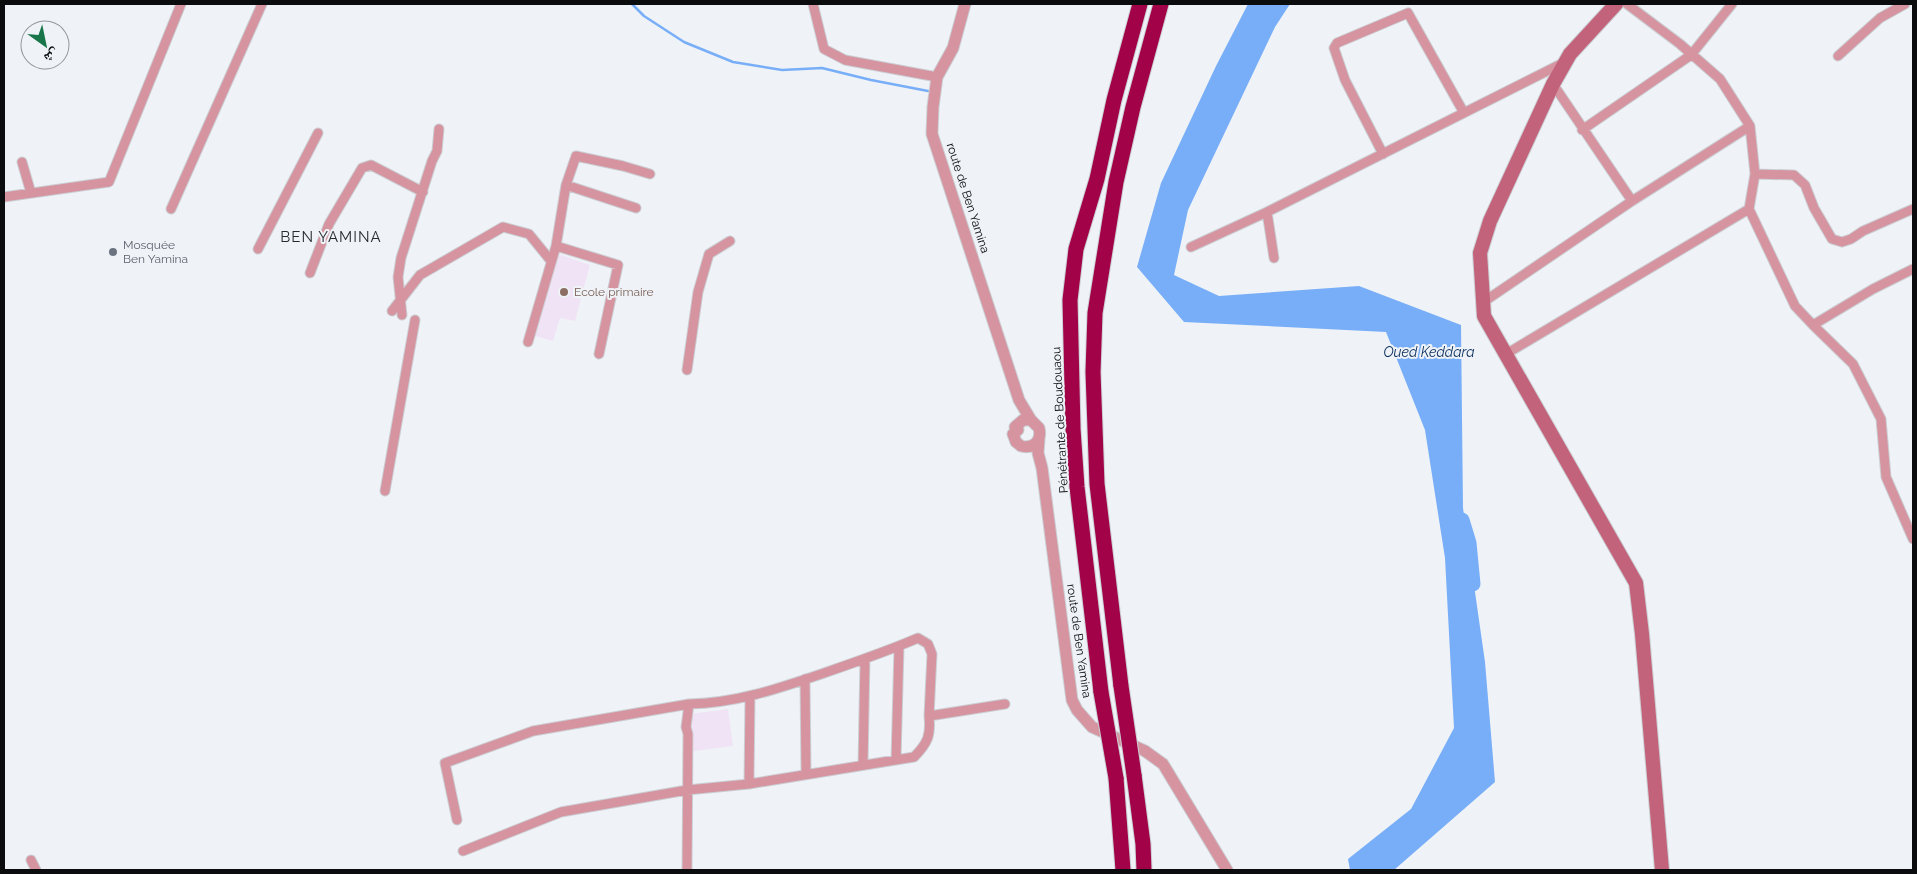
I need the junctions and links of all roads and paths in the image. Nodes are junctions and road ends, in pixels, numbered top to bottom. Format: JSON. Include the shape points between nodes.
{"nodes":[{"id":1,"x":181,"y":4,"type":"edge"},
{"id":2,"x":262,"y":4,"type":"edge"},
{"id":3,"x":813,"y":4,"type":"edge"},
{"id":4,"x":965,"y":4,"type":"edge"},
{"id":5,"x":1140,"y":4,"type":"edge"},
{"id":6,"x":1160,"y":4,"type":"edge"},
{"id":7,"x":1616,"y":4,"type":"edge"},
{"id":8,"x":1627,"y":4,"type":"edge"},
{"id":9,"x":1732,"y":4,"type":"edge"},
{"id":10,"x":1905,"y":4,"type":"edge"},
{"id":11,"x":1691,"y":55,"type":"junction"},
{"id":12,"x":1838,"y":56,"type":"dead end"},
{"id":13,"x":1566,"y":62,"type":"junction"},
{"id":14,"x":937,"y":77,"type":"junction"},
{"id":15,"x":1553,"y":84,"type":"junction"},
{"id":16,"x":1464,"y":113,"type":"junction"},
{"id":17,"x":1750,"y":126,"type":"junction"},
{"id":18,"x":439,"y":129,"type":"dead end"},
{"id":19,"x":1582,"y":130,"type":"junction"},
{"id":20,"x":318,"y":133,"type":"dead end"},
{"id":21,"x":1383,"y":154,"type":"junction"},
{"id":22,"x":22,"y":162,"type":"dead end"},
{"id":23,"x":650,"y":174,"type":"dead end"},
{"id":24,"x":1755,"y":174,"type":"junction"},
{"id":25,"x":566,"y":185,"type":"junction"},
{"id":26,"x":423,"y":192,"type":"junction"},
{"id":27,"x":31,"y":193,"type":"junction"},
{"id":28,"x":4,"y":197,"type":"edge"},
{"id":29,"x":1632,"y":201,"type":"junction"},
{"id":30,"x":636,"y":208,"type":"dead end"},
{"id":31,"x":171,"y":209,"type":"dead end"},
{"id":32,"x":1749,"y":209,"type":"junction"},
{"id":33,"x":1913,"y":209,"type":"edge"},
{"id":34,"x":1267,"y":212,"type":"junction"},
{"id":35,"x":730,"y":241,"type":"dead end"},
{"id":36,"x":556,"y":246,"type":"junction"},
{"id":37,"x":1191,"y":247,"type":"dead end"},
{"id":38,"x":258,"y":249,"type":"dead end"},
{"id":39,"x":1274,"y":258,"type":"dead end"},
{"id":40,"x":551,"y":261,"type":"junction"},
{"id":41,"x":1913,"y":269,"type":"edge"},
{"id":42,"x":310,"y":273,"type":"dead end"},
{"id":43,"x":401,"y":299,"type":"junction"},
{"id":44,"x":1482,"y":303,"type":"junction"},
{"id":45,"x":392,"y":311,"type":"dead end"},
{"id":46,"x":402,"y":315,"type":"dead end"},
{"id":47,"x":415,"y":320,"type":"dead end"},
{"id":48,"x":1813,"y":326,"type":"junction"},
{"id":49,"x":528,"y":342,"type":"dead end"},
{"id":50,"x":599,"y":354,"type":"dead end"},
{"id":51,"x":1506,"y":354,"type":"junction"},
{"id":52,"x":687,"y":370,"type":"dead end"},
{"id":53,"x":1018,"y":400,"type":"junction"},
{"id":54,"x":1031,"y":420,"type":"junction"},
{"id":55,"x":1017,"y":424,"type":"junction"},
{"id":56,"x":1039,"y":440,"type":"junction"},
{"id":57,"x":1025,"y":447,"type":"junction"},
{"id":58,"x":1042,"y":468,"type":"junction"},
{"id":59,"x":385,"y":490,"type":"dead end"},
{"id":60,"x":1913,"y":539,"type":"edge"},
{"id":61,"x":899,"y":647,"type":"junction"},
{"id":62,"x":865,"y":659,"type":"junction"},
{"id":63,"x":805,"y":679,"type":"junction"},
{"id":64,"x":750,"y":696,"type":"junction"},
{"id":65,"x":690,"y":704,"type":"junction"},
{"id":66,"x":1006,"y":704,"type":"dead end"},
{"id":67,"x":929,"y":716,"type":"junction"},
{"id":68,"x":896,"y":760,"type":"junction"},
{"id":69,"x":863,"y":765,"type":"junction"},
{"id":70,"x":806,"y":774,"type":"junction"},
{"id":71,"x":749,"y":784,"type":"junction"},
{"id":72,"x":687,"y":790,"type":"junction"},
{"id":73,"x":457,"y":820,"type":"dead end"},
{"id":74,"x":463,"y":851,"type":"dead end"},
{"id":75,"x":31,"y":860,"type":"dead end"},
{"id":76,"x":36,"y":870,"type":"edge"},
{"id":77,"x":687,"y":870,"type":"edge"},
{"id":78,"x":1123,"y":870,"type":"edge"},
{"id":79,"x":1144,"y":870,"type":"edge"},
{"id":80,"x":1228,"y":870,"type":"edge"},
{"id":81,"x":1662,"y":870,"type":"edge"}],
"edges":[{"from":1,"to":27,"type":"street","via":[[109,182]]},
{"from":2,"to":31,"type":"street"},
{"from":3,"to":14,"type":"street","via":[[824,49],[845,60]]},
{"from":4,"to":14,"type":"street","name":"route de Ben Yamina","via":[[953,48]]},
{"from":5,"to":78,"type":"highway","name":"Pénétrante de Boudouaou","bridge":true,"via":[[1097,179],[1076,249],[1070,300],[1077,487],[1101,692],[1116,778]]},
{"from":6,"to":79,"type":"highway","bridge":true,"via":[[1116,182],[1095,313],[1093,372],[1098,484]]},
{"from":7,"to":13,"type":"main road"},
{"from":8,"to":11,"type":"street"},
{"from":9,"to":11,"type":"street"},
{"from":10,"to":12,"type":"street","via":[[1880,18]]},
{"from":11,"to":17,"type":"street","via":[[1720,79]]},
{"from":11,"to":19,"type":"street"},
{"from":13,"to":15,"type":"main road"},
{"from":13,"to":16,"type":"street"},
{"from":14,"to":53,"type":"street","name":"route de Ben Yamina","via":[[932,134]]},
{"from":15,"to":19,"type":"street"},
{"from":15,"to":44,"type":"main road","via":[[1490,221],[1480,253]]},
{"from":16,"to":21,"type":"street"},
{"from":16,"to":21,"type":"street","via":[[1408,13],[1337,43],[1334,48],[1346,80]]},
{"from":17,"to":24,"type":"street"},
{"from":17,"to":29,"type":"street"},
{"from":18,"to":26,"type":"street","via":[[437,151]]},
{"from":19,"to":29,"type":"street"},
{"from":20,"to":38,"type":"street"},
{"from":21,"to":34,"type":"street"},
{"from":22,"to":27,"type":"street"},
{"from":23,"to":25,"type":"street","via":[[576,156]]},
{"from":24,"to":32,"type":"street"},
{"from":24,"to":33,"type":"street","via":[[1794,175],[1804,186],[1832,239],[1842,242]]},
{"from":25,"to":30,"type":"street"},
{"from":25,"to":36,"type":"street"},
{"from":26,"to":42,"type":"street","via":[[371,165],[362,168],[329,224]]},
{"from":26,"to":43,"type":"street","via":[[398,277]]},
{"from":27,"to":28,"type":"street"},
{"from":29,"to":44,"type":"street"},
{"from":32,"to":48,"type":"street","via":[[1795,306]]},
{"from":32,"to":51,"type":"street"},
{"from":34,"to":37,"type":"street"},
{"from":34,"to":39,"type":"street"},
{"from":35,"to":52,"type":"street","via":[[708,254],[698,292]]},
{"from":36,"to":40,"type":"street"},
{"from":36,"to":50,"type":"street","via":[[618,265]]},
{"from":40,"to":43,"type":"street","via":[[529,234],[503,226],[420,275]]},
{"from":40,"to":49,"type":"street"},
{"from":41,"to":48,"type":"street"},
{"from":43,"to":45,"type":"street"},
{"from":43,"to":46,"type":"street"},
{"from":44,"to":51,"type":"main road","via":[[1484,316]]},
{"from":47,"to":59,"type":"street"},
{"from":48,"to":60,"type":"street","via":[[1853,364],[1881,419],[1886,477]]},
{"from":51,"to":81,"type":"main road","via":[[1636,584]]},
{"from":53,"to":54,"type":"street","name":"route de Ben Yamina"},
{"from":53,"to":55,"type":"street","name":"route de Ben Yamina"},
{"from":54,"to":55,"type":"street"},
{"from":54,"to":56,"type":"street","via":[[1039,428]]},
{"from":55,"to":57,"type":"street","via":[[1014,438]]},
{"from":56,"to":57,"type":"street","via":[[1033,446]]},
{"from":56,"to":58,"type":"street","name":"route de Ben Yamina"},
{"from":57,"to":58,"type":"street"},
{"from":58,"to":80,"type":"street","name":"route de Ben Yamina","via":[[1072,700],[1092,728],[1145,751],[1163,764]]},
{"from":61,"to":62,"type":"street"},
{"from":61,"to":67,"type":"street","via":[[918,638],[928,644],[932,654]]},
{"from":61,"to":68,"type":"street"},
{"from":62,"to":63,"type":"street"},
{"from":62,"to":69,"type":"street"},
{"from":63,"to":64,"type":"street"},
{"from":63,"to":70,"type":"street"},
{"from":64,"to":65,"type":"street"},
{"from":64,"to":71,"type":"street"},
{"from":65,"to":72,"type":"street","via":[[686,727]]},
{"from":65,"to":73,"type":"street","via":[[533,731],[445,763]]},
{"from":66,"to":67,"type":"street"},
{"from":67,"to":68,"type":"street","via":[[930,728],[925,746],[914,756]]},
{"from":68,"to":69,"type":"street"},
{"from":69,"to":70,"type":"street"},
{"from":70,"to":71,"type":"street"},
{"from":71,"to":72,"type":"street"},
{"from":72,"to":74,"type":"street","via":[[561,812]]},
{"from":72,"to":77,"type":"street"},
{"from":75,"to":76,"type":"street"}]}
